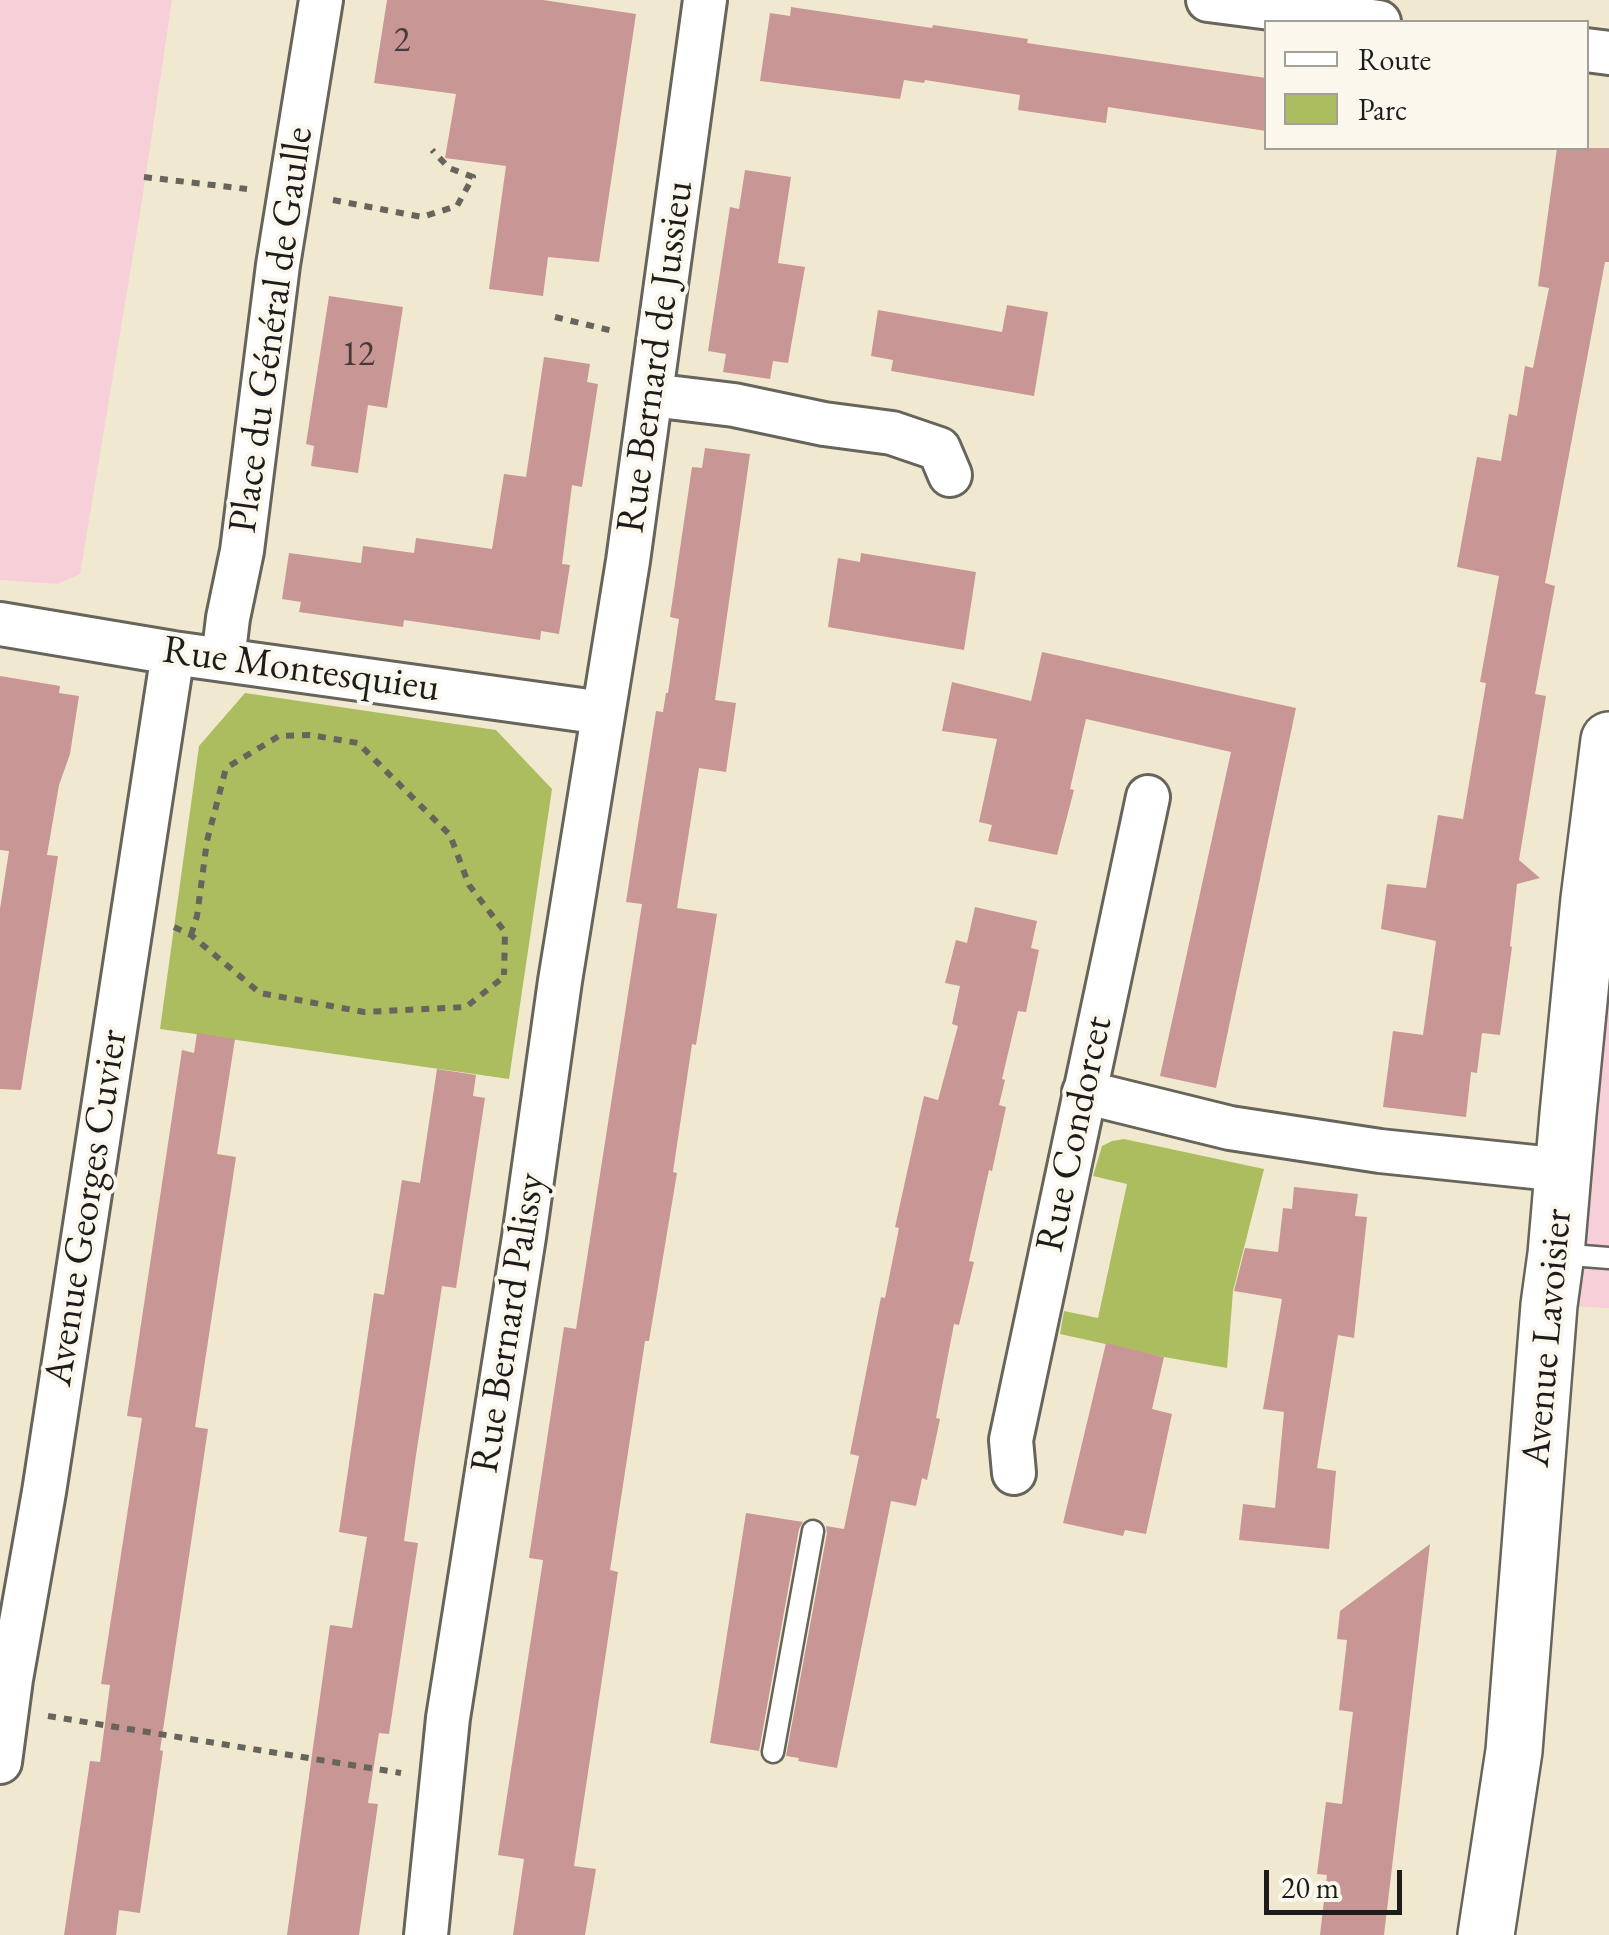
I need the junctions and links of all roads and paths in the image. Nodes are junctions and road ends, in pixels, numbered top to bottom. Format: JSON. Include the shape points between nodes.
{"nodes":[{"id":1,"x":321,"y":0,"type":"edge"},
{"id":2,"x":705,"y":0,"type":"edge"},
{"id":3,"x":1208,"y":0,"type":"edge"},
{"id":4,"x":1363,"y":20,"type":"edge"},
{"id":5,"x":651,"y":395,"type":"junction"},
{"id":6,"x":950,"y":475,"type":"dead end"},
{"id":7,"x":0,"y":624,"type":"edge"},
{"id":8,"x":173,"y":653,"type":"junction"},
{"id":9,"x":223,"y":660,"type":"junction"},
{"id":10,"x":603,"y":713,"type":"junction"},
{"id":11,"x":1609,"y":740,"type":"edge"},
{"id":12,"x":1148,"y":797,"type":"dead end"},
{"id":13,"x":132,"y":908,"type":"junction"},
{"id":14,"x":190,"y":934,"type":"junction"},
{"id":15,"x":504,"y":975,"type":"junction"},
{"id":16,"x":560,"y":981,"type":"junction"},
{"id":17,"x":1084,"y":1092,"type":"junction"},
{"id":18,"x":1563,"y":1170,"type":"junction"},
{"id":19,"x":1583,"y":1256,"type":"edge"},
{"id":20,"x":1014,"y":1473,"type":"dead end"},
{"id":21,"x":813,"y":1531,"type":"dead end"},
{"id":22,"x":6,"y":1688,"type":"edge"},
{"id":23,"x":773,"y":1752,"type":"dead end"},
{"id":24,"x":0,"y":1762,"type":"edge"},
{"id":25,"x":442,"y":1779,"type":"junction"},
{"id":26,"x":426,"y":1935,"type":"edge"},
{"id":27,"x":1486,"y":1935,"type":"edge"}],
"edges":[{"from":1,"to":9,"type":"street","name":"Place du Général de Gaulle"},
{"from":2,"to":5,"type":"street","name":"Rue Bernard de Jussieu"},
{"from":3,"to":4,"type":"street"},
{"from":5,"to":6,"type":"street","via":[[892,434],[938,450]]},
{"from":5,"to":10,"type":"street","name":"Rue Bernard de Jussieu"},
{"from":7,"to":8,"type":"street","name":"Rue Montesquieu"},
{"from":8,"to":9,"type":"street","name":"Rue Montesquieu"},
{"from":8,"to":13,"type":"street","name":"Avenue Georges Cuvier"},
{"from":9,"to":10,"type":"street","name":"Rue Montesquieu"},
{"from":10,"to":16,"type":"street","name":"Rue Bernard Palissy"},
{"from":11,"to":18,"type":"main road","name":"Avenue Lavoisier"},
{"from":12,"to":17,"type":"street","name":"Rue Condorcet"},
{"from":13,"to":14,"type":"path"},
{"from":13,"to":22,"type":"street","name":"Avenue Georges Cuvier","via":[[44,1492]]},
{"from":14,"to":15,"type":"path","via":[[260,993],[364,1012],[466,1007]]},
{"from":14,"to":15,"type":"path","via":[[226,768],[279,736],[310,735],[358,743],[450,835],[469,885],[505,932]]},
{"from":15,"to":16,"type":"path"},
{"from":16,"to":25,"type":"street","name":"Rue Bernard Palissy"},
{"from":17,"to":18,"type":"street","via":[[1230,1128]]},
{"from":17,"to":20,"type":"street","name":"Rue Condorcet","via":[[1012,1440]]},
{"from":18,"to":19,"type":"main road","name":"Avenue Lavoisier"},
{"from":19,"to":27,"type":"main road","name":"Avenue Lavoisier","via":[[1542,1384],[1514,1751]]},
{"from":21,"to":23,"type":"lane"},
{"from":22,"to":24,"type":"street","name":"Avenue Georges Cuvier"},
{"from":22,"to":25,"type":"path"},
{"from":25,"to":26,"type":"street","name":"Rue Bernard Palissy"}]}
